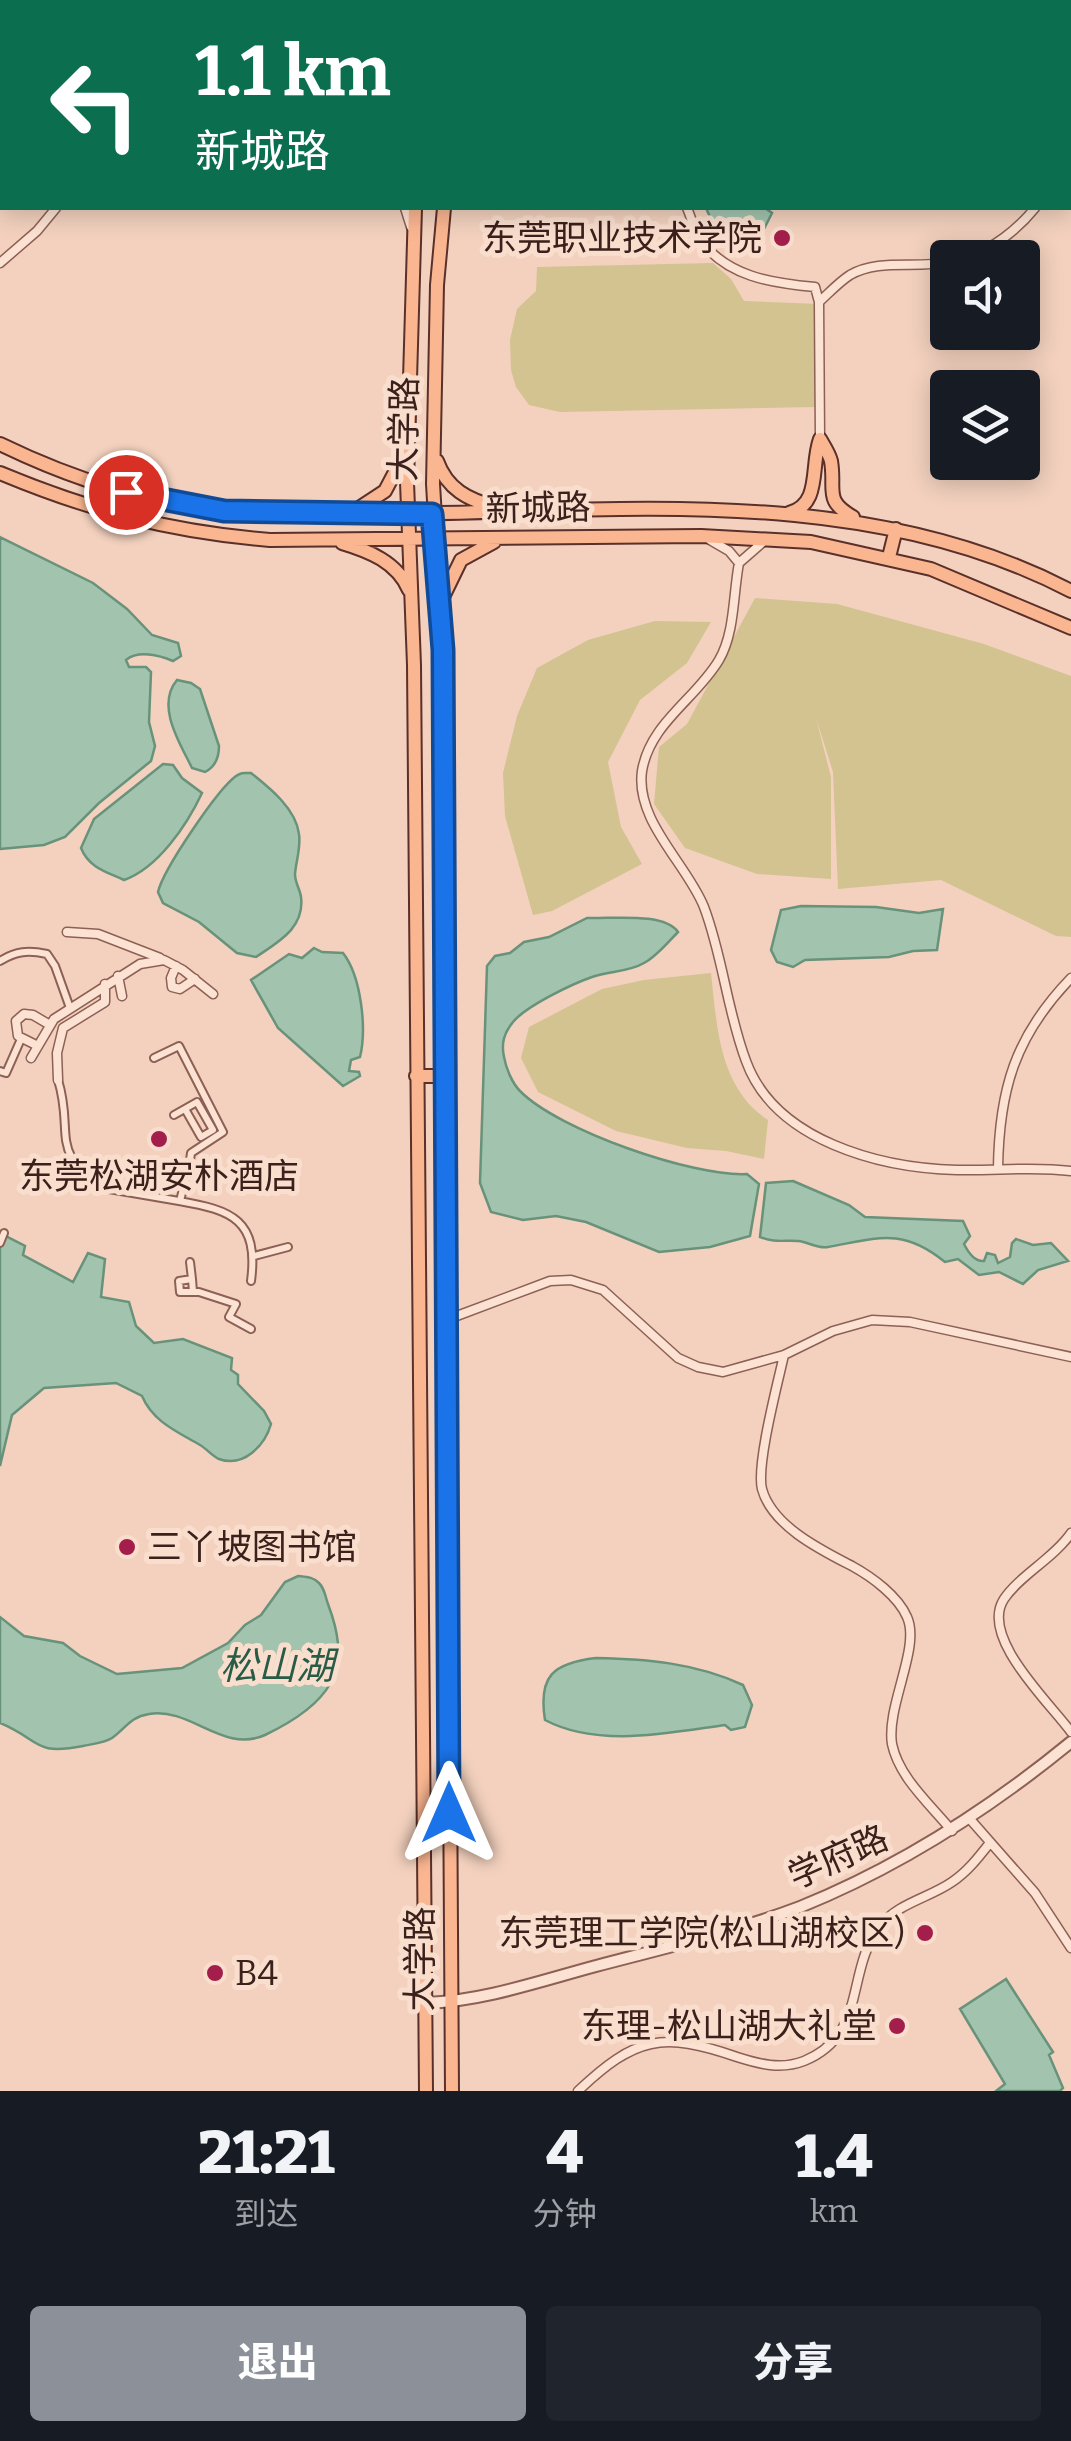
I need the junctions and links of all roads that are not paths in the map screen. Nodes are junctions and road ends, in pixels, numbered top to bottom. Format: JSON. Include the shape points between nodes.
{"nodes":[{"id":1,"x":54,"y":210,"type":"edge"},
{"id":2,"x":407,"y":210,"type":"edge"},
{"id":3,"x":415,"y":210,"type":"edge"},
{"id":4,"x":444,"y":210,"type":"edge"},
{"id":5,"x":688,"y":210,"type":"edge"},
{"id":6,"x":1033,"y":210,"type":"edge"},
{"id":7,"x":414,"y":234,"type":"junction"},
{"id":8,"x":999,"y":240,"type":"edge"},
{"id":9,"x":0,"y":263,"type":"edge"},
{"id":10,"x":930,"y":266,"type":"edge"},
{"id":11,"x":818,"y":302,"type":"junction"},
{"id":12,"x":820,"y":439,"type":"junction"},
{"id":13,"x":408,"y":442,"type":"junction"},
{"id":14,"x":0,"y":444,"type":"edge"},
{"id":15,"x":434,"y":450,"type":"junction"},
{"id":16,"x":0,"y":473,"type":"edge"},
{"id":17,"x":523,"y":512,"type":"junction"},
{"id":18,"x":347,"y":514,"type":"junction"},
{"id":19,"x":432,"y":514,"type":"junction"},
{"id":20,"x":785,"y":514,"type":"junction"},
{"id":21,"x":408,"y":515,"type":"junction"},
{"id":22,"x":870,"y":523,"type":"junction"},
{"id":23,"x":896,"y":529,"type":"junction"},
{"id":24,"x":701,"y":536,"type":"junction"},
{"id":25,"x":434,"y":538,"type":"junction"},
{"id":26,"x":515,"y":538,"type":"junction"},
{"id":27,"x":330,"y":539,"type":"junction"},
{"id":28,"x":408,"y":539,"type":"junction"},
{"id":29,"x":774,"y":539,"type":"junction"},
{"id":30,"x":889,"y":558,"type":"junction"},
{"id":31,"x":740,"y":563,"type":"junction"},
{"id":32,"x":1071,"y":591,"type":"edge"},
{"id":33,"x":412,"y":601,"type":"junction"},
{"id":34,"x":441,"y":620,"type":"junction"},
{"id":35,"x":1071,"y":628,"type":"edge"},
{"id":36,"x":67,"y":932,"type":"dead end"},
{"id":37,"x":164,"y":960,"type":"junction"},
{"id":38,"x":0,"y":961,"type":"edge"},
{"id":39,"x":176,"y":966,"type":"junction"},
{"id":40,"x":118,"y":976,"type":"junction"},
{"id":41,"x":1071,"y":978,"type":"edge"},
{"id":42,"x":195,"y":979,"type":"junction"},
{"id":43,"x":106,"y":984,"type":"junction"},
{"id":44,"x":213,"y":994,"type":"dead end"},
{"id":45,"x":122,"y":996,"type":"dead end"},
{"id":46,"x":70,"y":1008,"type":"junction"},
{"id":47,"x":50,"y":1025,"type":"junction"},
{"id":48,"x":21,"y":1038,"type":"junction"},
{"id":49,"x":38,"y":1046,"type":"junction"},
{"id":50,"x":31,"y":1058,"type":"dead end"},
{"id":51,"x":154,"y":1058,"type":"dead end"},
{"id":52,"x":0,"y":1071,"type":"edge"},
{"id":53,"x":416,"y":1076,"type":"junction"},
{"id":54,"x":445,"y":1076,"type":"junction"},
{"id":55,"x":58,"y":1080,"type":"joint"},
{"id":56,"x":186,"y":1108,"type":"junction"},
{"id":57,"x":174,"y":1115,"type":"dead end"},
{"id":58,"x":207,"y":1140,"type":"junction"},
{"id":59,"x":190,"y":1160,"type":"dead end"},
{"id":60,"x":998,"y":1169,"type":"junction"},
{"id":61,"x":1071,"y":1171,"type":"edge"},
{"id":62,"x":184,"y":1185,"type":"dead end"},
{"id":63,"x":185,"y":1202,"type":"junction"},
{"id":64,"x":188,"y":1214,"type":"dead end"},
{"id":65,"x":4,"y":1233,"type":"dead end"},
{"id":66,"x":0,"y":1243,"type":"edge"},
{"id":67,"x":288,"y":1248,"type":"dead end"},
{"id":68,"x":254,"y":1256,"type":"junction"},
{"id":69,"x":190,"y":1262,"type":"dead end"},
{"id":70,"x":192,"y":1279,"type":"junction"},
{"id":71,"x":250,"y":1280,"type":"dead end"},
{"id":72,"x":193,"y":1292,"type":"junction"},
{"id":73,"x":446,"y":1320,"type":"junction"},
{"id":74,"x":251,"y":1329,"type":"dead end"},
{"id":75,"x":784,"y":1354,"type":"junction"},
{"id":76,"x":1071,"y":1356,"type":"edge"},
{"id":77,"x":1071,"y":1533,"type":"edge"},
{"id":78,"x":1071,"y":1732,"type":"edge"},
{"id":79,"x":1071,"y":1742,"type":"edge"},
{"id":80,"x":970,"y":1818,"type":"junction"},
{"id":81,"x":952,"y":1831,"type":"junction"},
{"id":82,"x":989,"y":1844,"type":"junction"},
{"id":83,"x":1071,"y":1948,"type":"edge"},
{"id":84,"x":450,"y":2002,"type":"junction"},
{"id":85,"x":426,"y":2003,"type":"junction"},
{"id":86,"x":426,"y":2091,"type":"edge"},
{"id":87,"x":452,"y":2091,"type":"edge"},
{"id":88,"x":578,"y":2091,"type":"edge"}],
"edges":[{"from":1,"to":9,"type":"street"},
{"from":2,"to":7,"type":"street"},
{"from":3,"to":7,"type":"main road","name":"大学路"},
{"from":4,"to":15,"type":"main road","name":"大学路"},
{"from":5,"to":11,"type":"street","via":[[700,238],[734,270],[768,283],[815,287]]},
{"from":6,"to":8,"type":"street"},
{"from":7,"to":13,"type":"main road","name":"大学路"},
{"from":10,"to":11,"type":"street","via":[[883,264],[852,274]]},
{"from":11,"to":12,"type":"street"},
{"from":12,"to":20,"type":"main road","via":[[809,500]]},
{"from":12,"to":22,"type":"main road","via":[[830,458],[835,504]]},
{"from":13,"to":18,"type":"main road","via":[[385,492]]},
{"from":13,"to":21,"type":"main road","name":"大学路"},
{"from":14,"to":18,"type":"main road","name":"新城路","via":[[75,476],[178,504]]},
{"from":15,"to":17,"type":"main road","via":[[458,492]]},
{"from":15,"to":19,"type":"main road","name":"大学路"},
{"from":16,"to":27,"type":"main road","name":"新城路","via":[[81,506],[152,525],[223,536]]},
{"from":17,"to":19,"type":"main road","name":"新城路"},
{"from":17,"to":20,"type":"main road","name":"新城路"},
{"from":18,"to":21,"type":"main road","name":"新城路"},
{"from":19,"to":21,"type":"main road","name":"新城路"},
{"from":19,"to":25,"type":"main road","name":"大学路"},
{"from":20,"to":22,"type":"main road","name":"新城路"},
{"from":21,"to":28,"type":"main road","name":"大学路"},
{"from":22,"to":23,"type":"main road","name":"新城路"},
{"from":23,"to":30,"type":"main road"},
{"from":23,"to":32,"type":"main road","name":"新城路","via":[[1005,560]]},
{"from":24,"to":26,"type":"main road","name":"新城路"},
{"from":24,"to":29,"type":"main road","name":"新城路"},
{"from":24,"to":31,"type":"street"},
{"from":25,"to":26,"type":"main road","name":"新城路"},
{"from":25,"to":28,"type":"main road","name":"新城路"},
{"from":25,"to":34,"type":"main road","name":"大学路"},
{"from":26,"to":34,"type":"main road","via":[[461,560],[446,586]]},
{"from":27,"to":28,"type":"main road","name":"新城路"},
{"from":27,"to":33,"type":"main road","via":[[393,568]]},
{"from":28,"to":33,"type":"main road","name":"大学路"},
{"from":29,"to":30,"type":"main road","name":"新城路"},
{"from":29,"to":31,"type":"street"},
{"from":30,"to":35,"type":"main road","name":"新城路","via":[[970,582]]},
{"from":31,"to":60,"type":"street","via":[[720,659],[647,750],[642,776],[646,805],[696,888],[716,940],[746,1064],[783,1116],[821,1138],[906,1166]]},
{"from":33,"to":53,"type":"main road","name":"大学路"},
{"from":34,"to":54,"type":"main road","name":"大学路"},
{"from":36,"to":37,"type":"street","via":[[98,934]]},
{"from":37,"to":39,"type":"street"},
{"from":37,"to":40,"type":"street"},
{"from":38,"to":46,"type":"street","via":[[32,950],[47,954]]},
{"from":39,"to":42,"type":"street"},
{"from":39,"to":42,"type":"street","via":[[172,987]]},
{"from":40,"to":43,"type":"street"},
{"from":40,"to":45,"type":"street"},
{"from":41,"to":60,"type":"street","via":[[1035,1020],[1011,1067],[1000,1112]]},
{"from":42,"to":44,"type":"street"},
{"from":43,"to":46,"type":"street"},
{"from":43,"to":55,"type":"street","via":[[105,1002],[63,1028]]},
{"from":46,"to":47,"type":"street"},
{"from":47,"to":48,"type":"street","via":[[24,1014],[16,1021]]},
{"from":47,"to":49,"type":"street"},
{"from":48,"to":49,"type":"street"},
{"from":48,"to":52,"type":"street","via":[[6,1073]]},
{"from":49,"to":50,"type":"street"},
{"from":51,"to":58,"type":"street","via":[[179,1046],[222,1132]]},
{"from":53,"to":54,"type":"main road"},
{"from":53,"to":85,"type":"main road","name":"大学路"},
{"from":54,"to":73,"type":"main road","name":"大学路"},
{"from":55,"to":63,"type":"street","via":[[63,1140],[72,1161],[109,1189]]},
{"from":56,"to":57,"type":"street"},
{"from":56,"to":58,"type":"street"},
{"from":56,"to":58,"type":"street","via":[[197,1102],[212,1130]]},
{"from":58,"to":59,"type":"street"},
{"from":60,"to":61,"type":"street"},
{"from":62,"to":63,"type":"street"},
{"from":63,"to":64,"type":"street"},
{"from":63,"to":68,"type":"street","via":[[224,1208],[246,1232]]},
{"from":65,"to":66,"type":"street"},
{"from":67,"to":68,"type":"street"},
{"from":68,"to":71,"type":"street"},
{"from":69,"to":70,"type":"street"},
{"from":70,"to":72,"type":"street"},
{"from":70,"to":72,"type":"street","via":[[178,1280],[180,1292]]},
{"from":72,"to":74,"type":"street","via":[[236,1304],[229,1317]]},
{"from":73,"to":75,"type":"street","via":[[572,1280],[603,1290],[698,1368],[723,1372]]},
{"from":73,"to":84,"type":"main road","name":"大学路"},
{"from":75,"to":76,"type":"street","via":[[872,1320]]},
{"from":75,"to":81,"type":"street","via":[[762,1488],[778,1518],[864,1573],[909,1620],[892,1743],[913,1786]]},
{"from":77,"to":78,"type":"street","via":[[1004,1598],[998,1618],[1012,1658]]},
{"from":79,"to":80,"type":"street","name":"学府路"},
{"from":80,"to":81,"type":"street","name":"学府路"},
{"from":80,"to":82,"type":"street"},
{"from":81,"to":84,"type":"street","name":"学府路","via":[[798,1908]]},
{"from":82,"to":83,"type":"street","via":[[1036,1893]]},
{"from":82,"to":88,"type":"street","via":[[950,1884],[894,1912],[881,1926],[869,1944],[849,2019],[819,2053],[770,2066],[694,2044],[649,2042],[614,2060]]},
{"from":84,"to":85,"type":"street","name":"学府路"},
{"from":84,"to":87,"type":"main road","name":"大学路"},
{"from":85,"to":86,"type":"main road","name":"大学路"}]}
